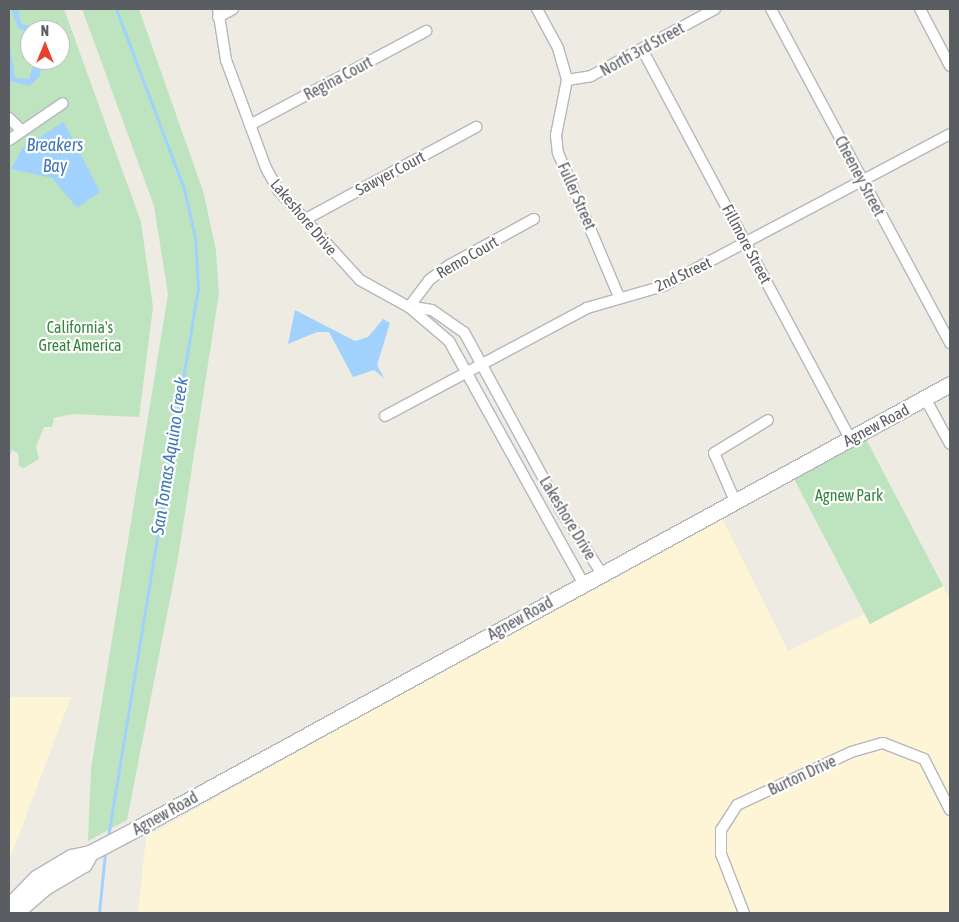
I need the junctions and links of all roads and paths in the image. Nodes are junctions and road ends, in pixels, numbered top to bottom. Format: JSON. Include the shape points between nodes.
{"nodes":[{"id":1,"x":233,"y":9,"type":"edge"},
{"id":2,"x":537,"y":9,"type":"edge"},
{"id":3,"x":715,"y":9,"type":"edge"},
{"id":4,"x":771,"y":9,"type":"edge"},
{"id":5,"x":920,"y":9,"type":"edge"},
{"id":6,"x":218,"y":13,"type":"edge"},
{"id":7,"x":426,"y":31,"type":"dead end"},
{"id":8,"x":642,"y":49,"type":"junction"},
{"id":9,"x":950,"y":66,"type":"edge"},
{"id":10,"x":567,"y":80,"type":"junction"},
{"id":11,"x":63,"y":103,"type":"dead end"},
{"id":12,"x":9,"y":118,"type":"edge"},
{"id":13,"x":250,"y":125,"type":"junction"},
{"id":14,"x":476,"y":127,"type":"dead end"},
{"id":15,"x":20,"y":129,"type":"junction"},
{"id":16,"x":950,"y":134,"type":"edge"},
{"id":17,"x":9,"y":140,"type":"edge"},
{"id":18,"x":862,"y":181,"type":"junction"},
{"id":19,"x":534,"y":219,"type":"dead end"},
{"id":20,"x":304,"y":220,"type":"junction"},
{"id":21,"x":747,"y":244,"type":"junction"},
{"id":22,"x":619,"y":297,"type":"junction"},
{"id":23,"x":409,"y":307,"type":"junction"},
{"id":24,"x":950,"y":343,"type":"edge"},
{"id":25,"x":484,"y":367,"type":"junction"},
{"id":26,"x":468,"y":376,"type":"junction"},
{"id":27,"x":950,"y":384,"type":"edge"},
{"id":28,"x":925,"y":398,"type":"junction"},
{"id":29,"x":385,"y":416,"type":"dead end"},
{"id":30,"x":768,"y":420,"type":"dead end"},
{"id":31,"x":850,"y":439,"type":"junction"},
{"id":32,"x":950,"y":444,"type":"edge"},
{"id":33,"x":735,"y":502,"type":"junction"},
{"id":34,"x":602,"y":574,"type":"junction"},
{"id":35,"x":583,"y":584,"type":"junction"},
{"id":36,"x":950,"y":810,"type":"edge"},
{"id":37,"x":90,"y":853,"type":"junction"},
{"id":38,"x":9,"y":906,"type":"edge"},
{"id":39,"x":15,"y":913,"type":"edge"},
{"id":40,"x":744,"y":913,"type":"edge"}],
"edges":[{"from":1,"to":6,"type":"street"},
{"from":2,"to":10,"type":"street","name":"Fuller Street","via":[[558,48]]},
{"from":3,"to":8,"type":"street","name":"North 3rd Street"},
{"from":4,"to":18,"type":"street","name":"Cheeney Street"},
{"from":5,"to":9,"type":"street"},
{"from":6,"to":13,"type":"street","name":"Lakeshore Drive","via":[[226,60]]},
{"from":7,"to":13,"type":"street","name":"Regina Court"},
{"from":8,"to":10,"type":"street","name":"North 3rd Street","via":[[591,76]]},
{"from":8,"to":21,"type":"street","name":"Fillmore Street"},
{"from":10,"to":22,"type":"street","name":"Fuller Street","via":[[556,135],[558,153]]},
{"from":11,"to":15,"type":"street"},
{"from":12,"to":15,"type":"street"},
{"from":13,"to":20,"type":"street","name":"Lakeshore Drive","via":[[272,180]]},
{"from":14,"to":20,"type":"street","name":"Sawyer Court"},
{"from":15,"to":17,"type":"street"},
{"from":16,"to":18,"type":"street","name":"2nd Street"},
{"from":18,"to":21,"type":"street","name":"2nd Street"},
{"from":18,"to":24,"type":"street","name":"Cheeney Street"},
{"from":19,"to":23,"type":"street","name":"Remo Court","via":[[442,270]]},
{"from":20,"to":23,"type":"street","name":"Lakeshore Drive","via":[[360,280]]},
{"from":21,"to":22,"type":"street","name":"2nd Street","via":[[663,286]]},
{"from":21,"to":31,"type":"street","name":"Fillmore Street"},
{"from":22,"to":25,"type":"street","name":"2nd Street","via":[[587,308]]},
{"from":23,"to":25,"type":"street","name":"Lakeshore Drive","via":[[432,310],[448,319],[464,332]]},
{"from":23,"to":26,"type":"street","name":"Lakeshore Drive","via":[[449,341]]},
{"from":25,"to":26,"type":"street","name":"2nd Street"},
{"from":25,"to":34,"type":"street","name":"Lakeshore Drive","via":[[560,509]]},
{"from":26,"to":29,"type":"street","name":"2nd Street"},
{"from":26,"to":35,"type":"street","name":"Lakeshore Drive"},
{"from":27,"to":28,"type":"street","name":"Agnew Road"},
{"from":28,"to":31,"type":"street","name":"Agnew Road"},
{"from":28,"to":32,"type":"street"},
{"from":30,"to":33,"type":"street","via":[[714,453]]},
{"from":31,"to":33,"type":"street","name":"Agnew Road"},
{"from":33,"to":34,"type":"street","name":"Agnew Road"},
{"from":34,"to":35,"type":"street","name":"Agnew Road"},
{"from":35,"to":37,"type":"street","name":"Agnew Road"},
{"from":36,"to":40,"type":"street","name":"Burton Drive","via":[[924,759],[883,743],[852,752],[737,805],[721,830],[721,854]]},
{"from":37,"to":38,"type":"street","name":"Agnew Road","via":[[71,857],[36,878]]},
{"from":37,"to":39,"type":"street","name":"Agnew Road","via":[[84,864],[46,887]]}]}
